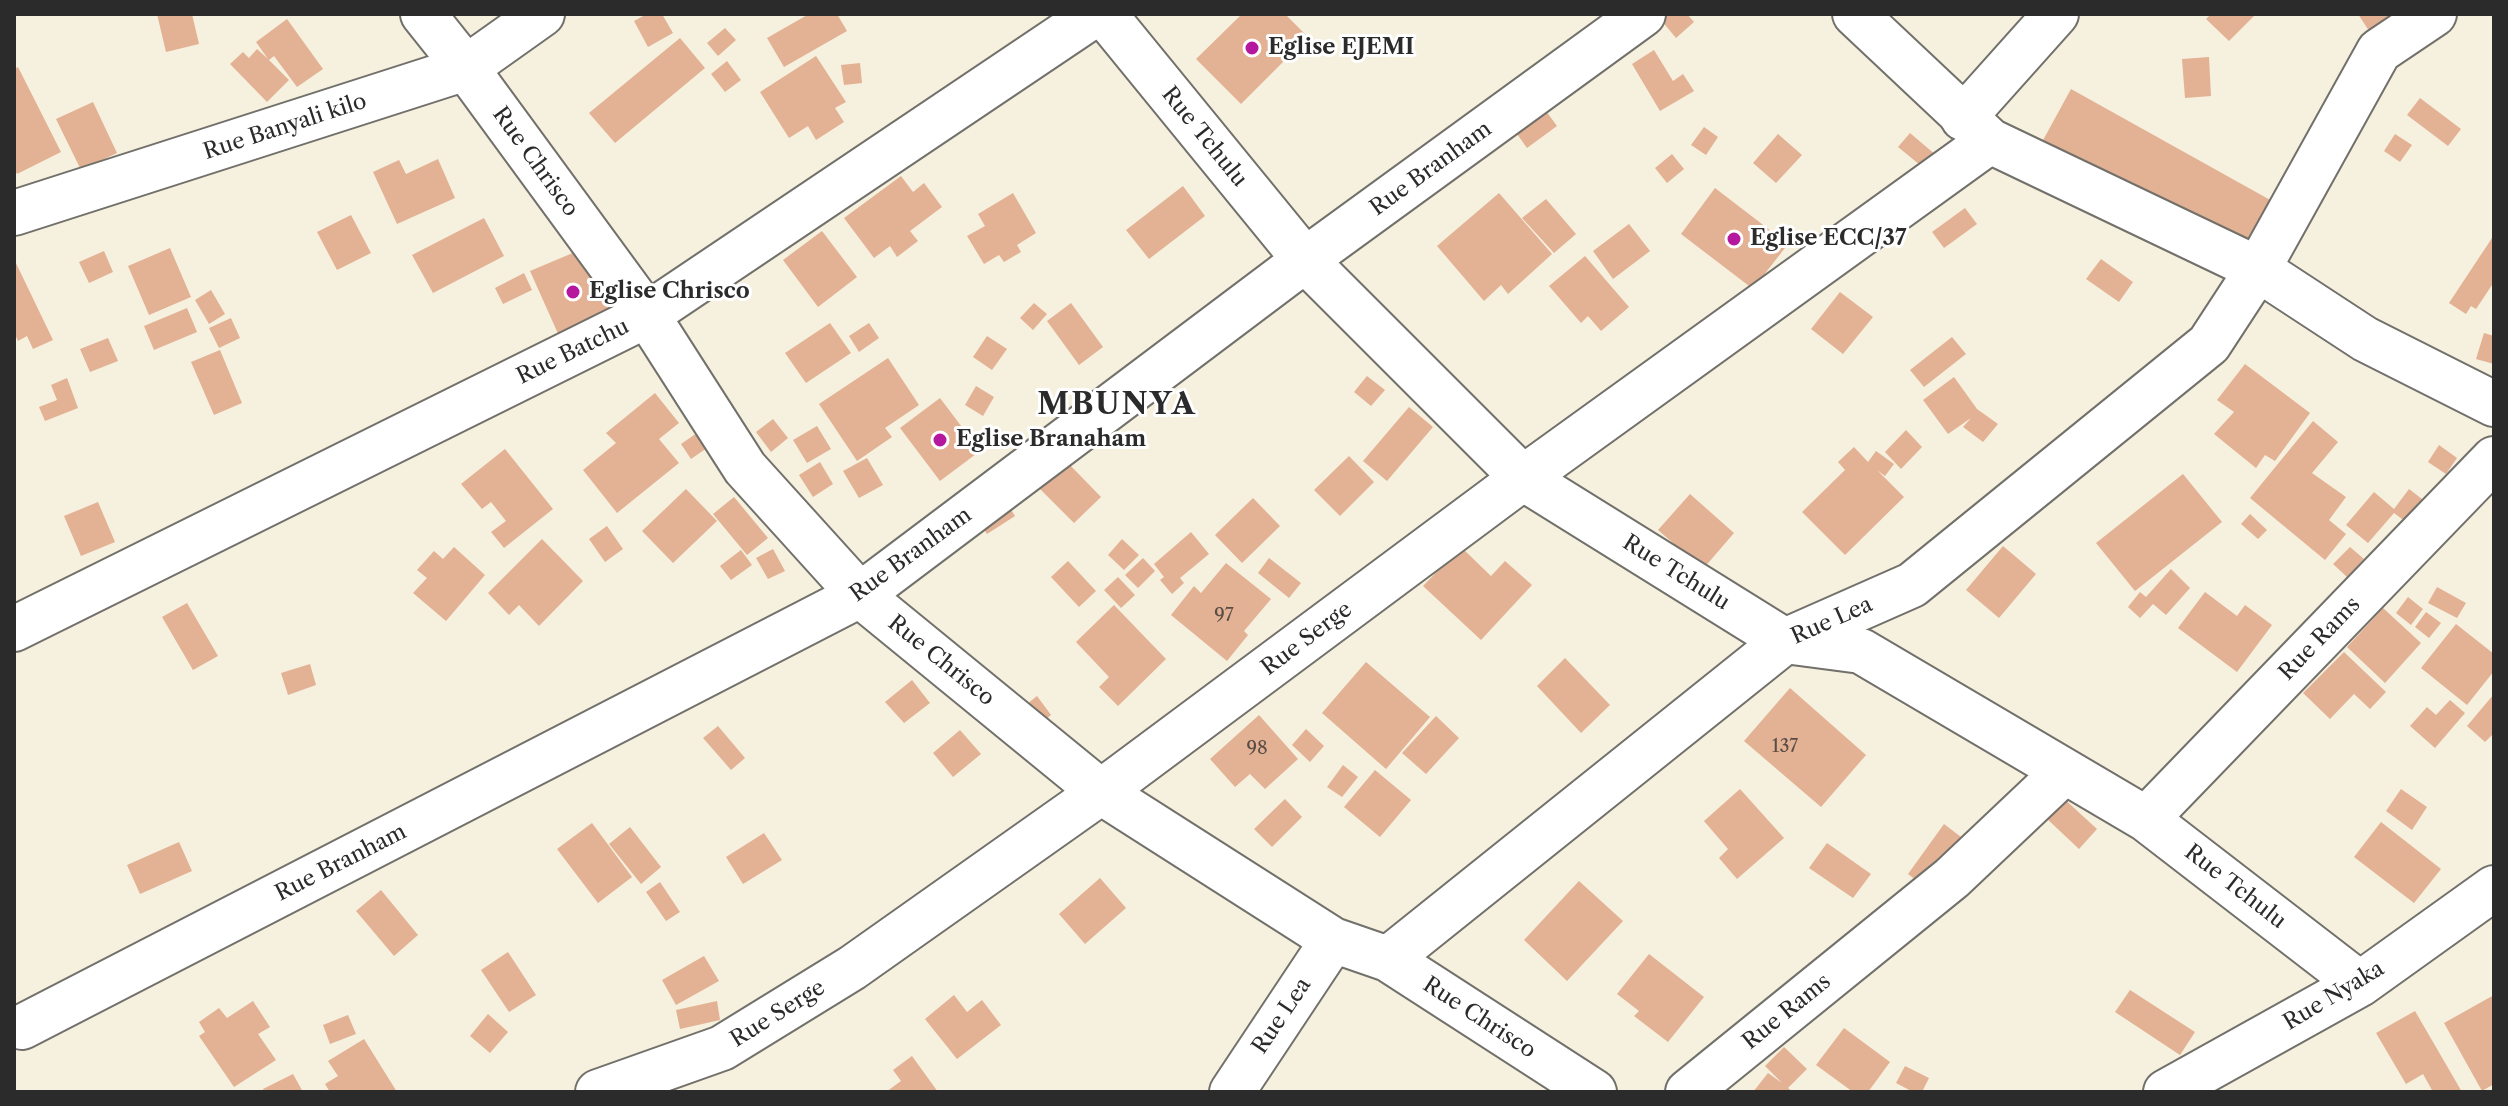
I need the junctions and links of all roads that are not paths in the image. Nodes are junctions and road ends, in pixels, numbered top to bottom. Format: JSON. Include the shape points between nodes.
{"nodes":[{"id":1,"x":423,"y":14,"type":"edge"},
{"id":2,"x":542,"y":14,"type":"edge"},
{"id":3,"x":1095,"y":14,"type":"edge"},
{"id":4,"x":1104,"y":14,"type":"edge"},
{"id":5,"x":1643,"y":14,"type":"edge"},
{"id":6,"x":1855,"y":14,"type":"edge"},
{"id":7,"x":2056,"y":14,"type":"edge"},
{"id":8,"x":2434,"y":14,"type":"edge"},
{"id":9,"x":466,"y":68,"type":"junction"},
{"id":10,"x":1976,"y":130,"type":"junction"},
{"id":11,"x":14,"y":213,"type":"edge"},
{"id":12,"x":1305,"y":260,"type":"junction"},
{"id":13,"x":2258,"y":269,"type":"junction"},
{"id":14,"x":647,"y":315,"type":"junction"},
{"id":15,"x":2494,"y":404,"type":"edge"},
{"id":16,"x":2494,"y":459,"type":"edge"},
{"id":17,"x":1523,"y":478,"type":"junction"},
{"id":18,"x":860,"y":595,"type":"junction"},
{"id":19,"x":14,"y":629,"type":"edge"},
{"id":20,"x":1785,"y":641,"type":"junction"},
{"id":21,"x":2064,"y":772,"type":"junction"},
{"id":22,"x":1101,"y":792,"type":"junction"},
{"id":23,"x":2146,"y":819,"type":"junction"},
{"id":24,"x":2494,"y":888,"type":"edge"},
{"id":25,"x":1333,"y":940,"type":"junction"},
{"id":26,"x":1388,"y":959,"type":"junction"},
{"id":27,"x":2360,"y":984,"type":"junction"},
{"id":28,"x":22,"y":1027,"type":"dead end"},
{"id":29,"x":598,"y":1092,"type":"edge"},
{"id":30,"x":1232,"y":1092,"type":"edge"},
{"id":31,"x":1594,"y":1092,"type":"edge"},
{"id":32,"x":1688,"y":1092,"type":"edge"},
{"id":33,"x":2166,"y":1092,"type":"edge"}],
"edges":[{"from":1,"to":9,"type":"street","name":"Rue Chrisco"},
{"from":2,"to":9,"type":"street","name":"Rue Banyali kilo"},
{"from":3,"to":14,"type":"street","name":"Rue Batchu"},
{"from":4,"to":12,"type":"street","name":"Rue Tchulu"},
{"from":5,"to":12,"type":"street","name":"Rue Branham"},
{"from":6,"to":10,"type":"street"},
{"from":7,"to":10,"type":"street","name":"Rue Serge"},
{"from":8,"to":13,"type":"street","name":"Rue Lea","via":[[2379,51]]},
{"from":9,"to":11,"type":"street","name":"Rue Banyali kilo"},
{"from":9,"to":14,"type":"street","name":"Rue Chrisco"},
{"from":10,"to":13,"type":"street"},
{"from":10,"to":17,"type":"street","name":"Rue Serge"},
{"from":12,"to":17,"type":"street","name":"Rue Tchulu"},
{"from":12,"to":18,"type":"street","name":"Rue Branham"},
{"from":13,"to":15,"type":"street","via":[[2365,339]]},
{"from":13,"to":20,"type":"street","name":"Rue Lea","via":[[2209,344],[1912,585]]},
{"from":14,"to":18,"type":"street","name":"Rue Chrisco","via":[[745,468]]},
{"from":14,"to":19,"type":"street","name":"Rue Batchu"},
{"from":16,"to":23,"type":"street","name":"Rue Rams"},
{"from":17,"to":20,"type":"street","name":"Rue Tchulu"},
{"from":17,"to":22,"type":"street","name":"Rue Serge"},
{"from":18,"to":22,"type":"street","name":"Rue Chrisco"},
{"from":18,"to":28,"type":"street","name":"Rue Branham"},
{"from":20,"to":21,"type":"street","name":"Rue Tchulu","via":[[1861,651]]},
{"from":20,"to":26,"type":"street","name":"Rue Lea"},
{"from":21,"to":23,"type":"street","name":"Rue Tchulu"},
{"from":21,"to":32,"type":"street","name":"Rue Rams","via":[[1952,878]]},
{"from":22,"to":25,"type":"street","name":"Rue Chrisco"},
{"from":22,"to":29,"type":"street","name":"Rue Serge","via":[[852,968],[722,1048]]},
{"from":23,"to":27,"type":"street","name":"Rue Tchulu"},
{"from":24,"to":27,"type":"street","name":"Rue Nyaka"},
{"from":25,"to":26,"type":"street","name":"Rue Chrisco"},
{"from":25,"to":30,"type":"street","name":"Rue Lea"},
{"from":26,"to":31,"type":"street","name":"Rue Chrisco"},
{"from":27,"to":33,"type":"street","name":"Rue Nyaka"}]}
